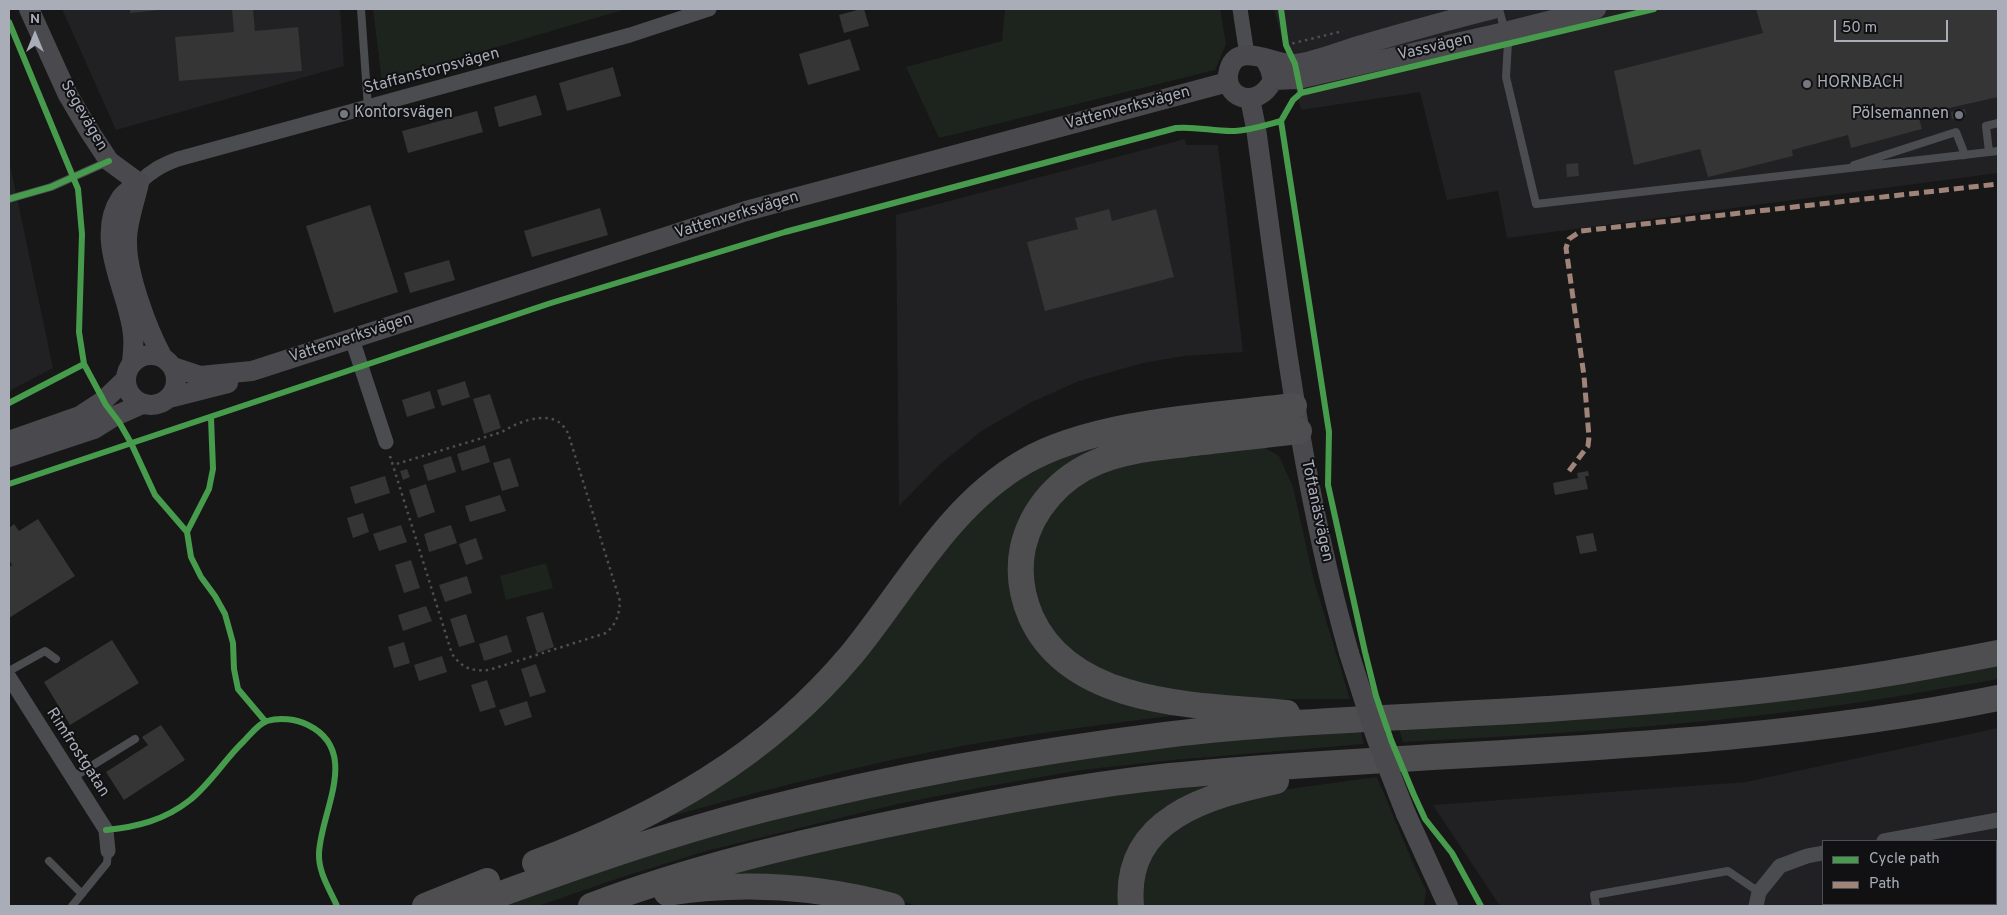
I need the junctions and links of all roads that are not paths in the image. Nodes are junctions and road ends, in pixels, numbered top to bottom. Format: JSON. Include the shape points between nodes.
{"nodes":[{"id":1,"x":29,"y":9,"type":"edge"},
{"id":2,"x":361,"y":9,"type":"edge"},
{"id":3,"x":710,"y":9,"type":"edge"},
{"id":4,"x":1240,"y":9,"type":"edge"},
{"id":5,"x":1494,"y":9,"type":"edge"},
{"id":6,"x":1499,"y":9,"type":"edge"},
{"id":7,"x":1596,"y":9,"type":"edge"},
{"id":8,"x":687,"y":12,"type":"edge"},
{"id":9,"x":1505,"y":32,"type":"junction"},
{"id":10,"x":1256,"y":57,"type":"junction"},
{"id":11,"x":1273,"y":80,"type":"junction"},
{"id":12,"x":1228,"y":82,"type":"junction"},
{"id":13,"x":1250,"y":99,"type":"junction"},
{"id":14,"x":368,"y":108,"type":"junction"},
{"id":15,"x":1998,"y":123,"type":"edge"},
{"id":16,"x":1998,"y":151,"type":"edge"},
{"id":17,"x":1988,"y":152,"type":"junction"},
{"id":18,"x":1965,"y":155,"type":"junction"},
{"id":19,"x":109,"y":161,"type":"junction"},
{"id":20,"x":1837,"y":171,"type":"junction"},
{"id":21,"x":139,"y":183,"type":"junction"},
{"id":22,"x":9,"y":198,"type":"edge"},
{"id":23,"x":352,"y":339,"type":"junction"},
{"id":24,"x":168,"y":362,"type":"junction"},
{"id":25,"x":128,"y":371,"type":"junction"},
{"id":26,"x":252,"y":371,"type":"junction"},
{"id":27,"x":169,"y":398,"type":"junction"},
{"id":28,"x":142,"y":404,"type":"junction"},
{"id":29,"x":1296,"y":418,"type":"junction"},
{"id":30,"x":9,"y":441,"type":"edge"},
{"id":31,"x":386,"y":442,"type":"road end"},
{"id":32,"x":9,"y":457,"type":"edge"},
{"id":33,"x":1998,"y":653,"type":"edge"},
{"id":34,"x":56,"y":659,"type":"dead end"},
{"id":35,"x":9,"y":671,"type":"edge"},
{"id":36,"x":9,"y":677,"type":"edge"},
{"id":37,"x":1998,"y":698,"type":"edge"},
{"id":38,"x":1357,"y":719,"type":"junction"},
{"id":39,"x":135,"y":739,"type":"dead end"},
{"id":40,"x":1502,"y":754,"type":"junction"},
{"id":41,"x":72,"y":778,"type":"junction"},
{"id":42,"x":1998,"y":820,"type":"edge"},
{"id":43,"x":1889,"y":840,"type":"edge"},
{"id":44,"x":108,"y":851,"type":"joint"},
{"id":45,"x":1822,"y":852,"type":"edge"},
{"id":46,"x":49,"y":861,"type":"dead end"},
{"id":47,"x":82,"y":894,"type":"junction"},
{"id":48,"x":1757,"y":899,"type":"edge"},
{"id":49,"x":72,"y":906,"type":"edge"},
{"id":50,"x":425,"y":906,"type":"edge"},
{"id":51,"x":468,"y":906,"type":"edge"},
{"id":52,"x":591,"y":906,"type":"edge"},
{"id":53,"x":605,"y":906,"type":"edge"},
{"id":54,"x":892,"y":906,"type":"edge"},
{"id":55,"x":1131,"y":906,"type":"edge"},
{"id":56,"x":1448,"y":906,"type":"edge"},
{"id":57,"x":1596,"y":906,"type":"edge"}],
"edges":[{"from":1,"to":19,"type":"street","name":"Segevägen","via":[[68,95]]},
{"from":2,"to":14,"type":"lane"},
{"from":3,"to":8,"type":"street","name":"Staffanstorpsvägen"},
{"from":4,"to":10,"type":"street"},
{"from":5,"to":10,"type":"street","name":"Vassvägen","via":[[1295,64]]},
{"from":6,"to":9,"type":"lane"},
{"from":7,"to":9,"type":"street","name":"Vassvägen"},
{"from":8,"to":14,"type":"street","name":"Staffanstorpsvägen","via":[[630,35]]},
{"from":9,"to":11,"type":"street","name":"Vassvägen","via":[[1298,79]]},
{"from":9,"to":20,"type":"lane","via":[[1508,43],[1506,77],[1536,204]]},
{"from":10,"to":11,"type":"street","via":[[1270,69]]},
{"from":10,"to":12,"type":"street","via":[[1240,57],[1231,66]]},
{"from":11,"to":13,"type":"street","via":[[1264,93]]},
{"from":12,"to":13,"type":"street","via":[[1234,92]]},
{"from":12,"to":23,"type":"street","name":"Vattenverksvägen","via":[[746,211]]},
{"from":13,"to":29,"type":"street","name":"Toftanäsvägen"},
{"from":14,"to":21,"type":"street","name":"Staffanstorpsvägen","via":[[178,159],[161,166]]},
{"from":15,"to":17,"type":"lane","via":[[1986,126]]},
{"from":16,"to":17,"type":"lane"},
{"from":17,"to":18,"type":"lane"},
{"from":18,"to":20,"type":"lane"},
{"from":18,"to":20,"type":"lane","via":[[1956,132]]},
{"from":19,"to":21,"type":"street","name":"Segevägen"},
{"from":19,"to":22,"type":"lane","via":[[51,187]]},
{"from":21,"to":24,"type":"street","via":[[128,227],[128,252],[150,331]]},
{"from":21,"to":25,"type":"street","via":[[122,196],[117,205],[112,236],[114,262],[133,336]]},
{"from":23,"to":26,"type":"street","name":"Vattenverksvägen"},
{"from":23,"to":31,"type":"street"},
{"from":24,"to":25,"type":"street","via":[[145,355]]},
{"from":24,"to":26,"type":"street","name":"Vattenverksvägen","via":[[200,376]]},
{"from":24,"to":27,"type":"street","via":[[176,378]]},
{"from":25,"to":28,"type":"street","via":[[126,389]]},
{"from":25,"to":30,"type":"street","via":[[103,401],[80,416]]},
{"from":26,"to":27,"type":"street","name":"Vattenverksvägen","via":[[231,382]]},
{"from":27,"to":28,"type":"street","via":[[156,406]]},
{"from":28,"to":32,"type":"street","via":[[94,429]]},
{"from":29,"to":38,"type":"highway","via":[[1122,454],[1079,471],[1062,482],[1034,518],[1021,556],[1022,591],[1033,622],[1047,645],[1080,672],[1115,688],[1186,704]]},
{"from":29,"to":50,"type":"highway","via":[[1177,420],[1108,432],[1063,445],[1024,462],[971,503],[834,676],[797,713],[752,750],[691,791],[618,828]]},
{"from":29,"to":56,"type":"street","name":"Toftanäsvägen","bridge":true,"via":[[1316,519],[1349,653],[1373,729],[1406,814]]},
{"from":33,"to":38,"type":"highway","via":[[1888,674],[1718,696]]},
{"from":34,"to":35,"type":"lane","via":[[45,651]]},
{"from":36,"to":41,"type":"street","name":"Rimfrostgatan"},
{"from":37,"to":40,"type":"highway","via":[[1809,728]]},
{"from":38,"to":51,"type":"highway","via":[[1169,735],[941,770],[764,809],[566,870]]},
{"from":39,"to":41,"type":"lane"},
{"from":40,"to":52,"type":"highway","via":[[1168,776],[1082,788],[854,831],[696,872]]},
{"from":40,"to":55,"type":"highway","via":[[1421,766],[1318,775],[1207,799],[1170,818],[1146,844],[1131,876]]},
{"from":41,"to":44,"type":"street","name":"Rimfrostgatan","via":[[106,830]]},
{"from":42,"to":43,"type":"street"},
{"from":44,"to":47,"type":"lane","via":[[107,863]]},
{"from":45,"to":48,"type":"street","via":[[1780,866]]},
{"from":46,"to":47,"type":"lane"},
{"from":47,"to":49,"type":"lane"},
{"from":48,"to":57,"type":"lane","via":[[1728,871],[1594,895]]},
{"from":53,"to":54,"type":"highway","via":[[683,891],[764,886],[836,893]]}]}
